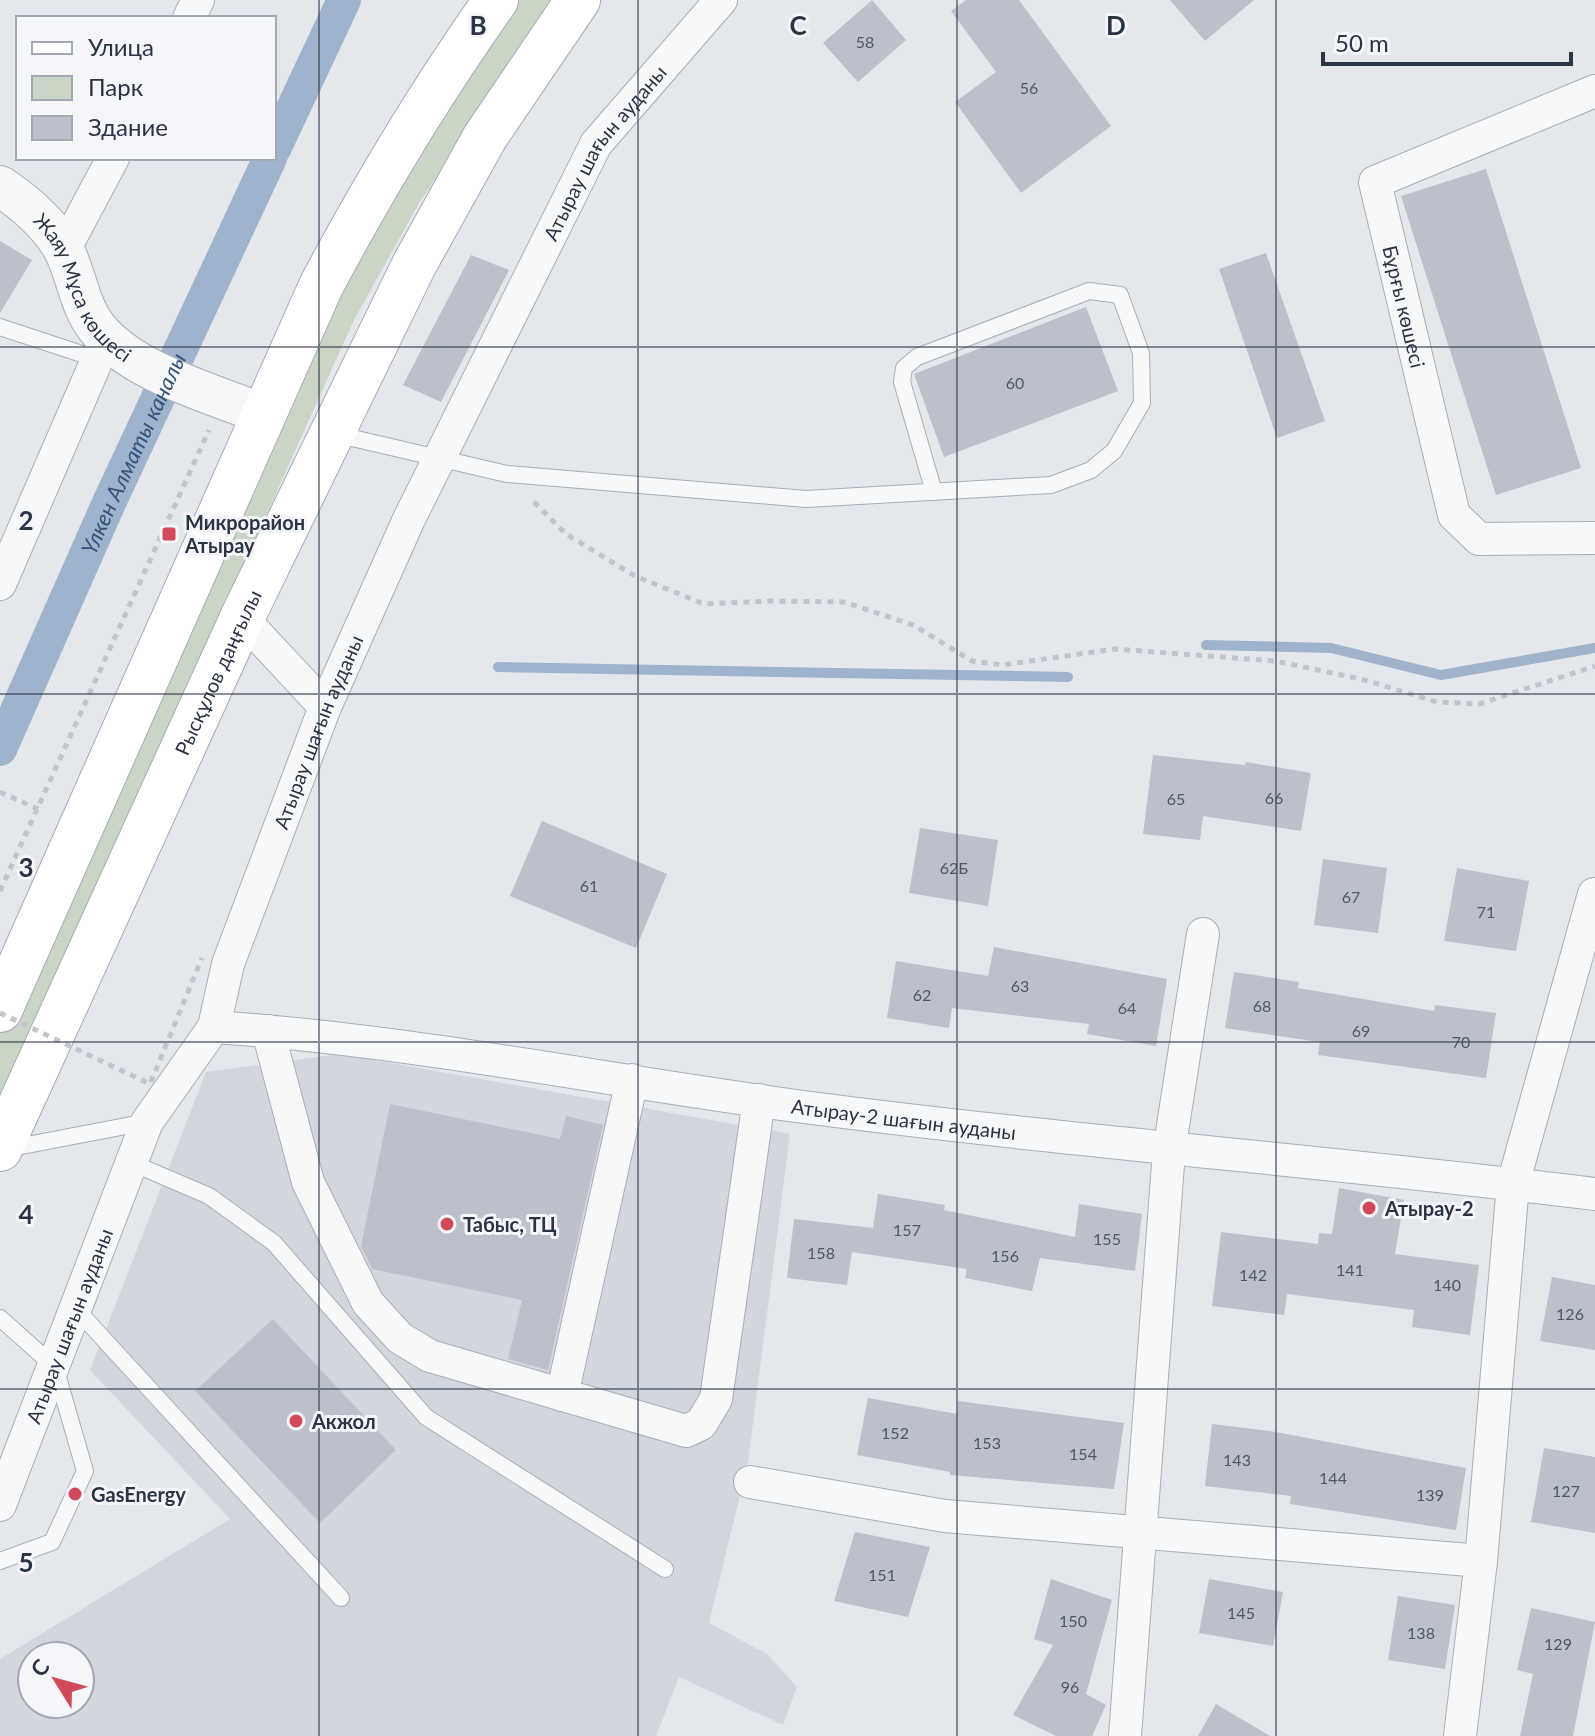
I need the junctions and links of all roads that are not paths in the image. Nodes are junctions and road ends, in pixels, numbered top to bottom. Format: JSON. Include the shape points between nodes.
{"nodes":[{"id":1,"x":496,"y":0,"type":"edge"},
{"id":2,"x":578,"y":0,"type":"edge"},
{"id":3,"x":721,"y":0,"type":"edge"},
{"id":4,"x":1595,"y":91,"type":"edge"},
{"id":5,"x":112,"y":160,"type":"edge"},
{"id":6,"x":0,"y":186,"type":"edge"},
{"id":7,"x":64,"y":250,"type":"junction"},
{"id":8,"x":0,"y":327,"type":"edge"},
{"id":9,"x":102,"y":349,"type":"junction"},
{"id":10,"x":263,"y":414,"type":"junction"},
{"id":11,"x":334,"y":434,"type":"junction"},
{"id":12,"x":440,"y":456,"type":"junction"},
{"id":13,"x":934,"y":492,"type":"junction"},
{"id":14,"x":1595,"y":538,"type":"edge"},
{"id":15,"x":0,"y":584,"type":"edge"},
{"id":16,"x":242,"y":618,"type":"junction"},
{"id":17,"x":325,"y":707,"type":"junction"},
{"id":18,"x":1594,"y":894,"type":"edge"},
{"id":19,"x":1203,"y":934,"type":"dead end"},
{"id":20,"x":0,"y":1012,"type":"edge"},
{"id":21,"x":214,"y":1027,"type":"junction"},
{"id":22,"x":268,"y":1031,"type":"junction"},
{"id":23,"x":632,"y":1080,"type":"junction"},
{"id":24,"x":759,"y":1100,"type":"junction"},
{"id":25,"x":147,"y":1122,"type":"junction"},
{"id":26,"x":0,"y":1149,"type":"edge"},
{"id":27,"x":1169,"y":1151,"type":"junction"},
{"id":28,"x":132,"y":1163,"type":"junction"},
{"id":29,"x":1513,"y":1184,"type":"junction"},
{"id":30,"x":1595,"y":1194,"type":"edge"},
{"id":31,"x":77,"y":1310,"type":"junction"},
{"id":32,"x":0,"y":1318,"type":"edge"},
{"id":33,"x":55,"y":1367,"type":"junction"},
{"id":34,"x":562,"y":1395,"type":"junction"},
{"id":35,"x":750,"y":1482,"type":"dead end"},
{"id":36,"x":0,"y":1505,"type":"edge"},
{"id":37,"x":1142,"y":1533,"type":"junction"},
{"id":38,"x":0,"y":1561,"type":"edge"},
{"id":39,"x":1481,"y":1561,"type":"junction"},
{"id":40,"x":665,"y":1569,"type":"dead end"},
{"id":41,"x":341,"y":1598,"type":"dead end"},
{"id":42,"x":1125,"y":1736,"type":"edge"},
{"id":43,"x":1460,"y":1736,"type":"edge"}],
"edges":[{"from":1,"to":10,"type":"main road","via":[[438,81],[372,190]]},
{"from":2,"to":11,"type":"main road","name":"Рысқұлов даңғылы","via":[[485,137],[414,265]]},
{"from":3,"to":12,"type":"street","name":"Атырау шағын ауданы","via":[[596,144]]},
{"from":4,"to":14,"type":"street","name":"Бұрғы көшесі","via":[[1375,182],[1454,515],[1479,539]]},
{"from":5,"to":7,"type":"street"},
{"from":6,"to":7,"type":"street","name":"Жаяу Мұса көшесі","via":[[36,215]]},
{"from":7,"to":9,"type":"street","name":"Жаяу Мұса көшесі"},
{"from":8,"to":9,"type":"lane"},
{"from":9,"to":10,"type":"street","name":"Жаяу Мұса көшесі"},
{"from":9,"to":15,"type":"street"},
{"from":10,"to":20,"type":"main road"},
{"from":11,"to":12,"type":"lane"},
{"from":11,"to":16,"type":"main road","name":"Рысқұлов даңғылы"},
{"from":12,"to":13,"type":"lane","via":[[507,474],[806,499]]},
{"from":12,"to":17,"type":"street","name":"Атырау шағын ауданы"},
{"from":13,"to":13,"type":"lane","via":[[1051,485],[1091,470],[1114,451],[1142,403],[1141,353],[1120,295],[1089,291],[917,357],[904,368],[902,382]]},
{"from":16,"to":17,"type":"street"},
{"from":16,"to":26,"type":"main road","name":"Рысқұлов даңғылы"},
{"from":17,"to":21,"type":"street","name":"Атырау шағын ауданы","via":[[228,964]]},
{"from":18,"to":29,"type":"street"},
{"from":19,"to":27,"type":"street"},
{"from":21,"to":22,"type":"street","name":"Атырау-2 шағын ауданы"},
{"from":21,"to":25,"type":"street","name":"Атырау шағын ауданы"},
{"from":22,"to":23,"type":"street","name":"Атырау-2 шағын ауданы"},
{"from":22,"to":34,"type":"street","via":[[308,1182],[368,1303],[400,1338],[430,1356]]},
{"from":23,"to":24,"type":"street","name":"Атырау-2 шағын ауданы"},
{"from":23,"to":34,"type":"street"},
{"from":24,"to":27,"type":"street","name":"Атырау-2 шағын ауданы"},
{"from":24,"to":34,"type":"street","via":[[716,1399],[701,1424],[686,1431]]},
{"from":25,"to":26,"type":"lane"},
{"from":25,"to":28,"type":"street","name":"Атырау шағын ауданы"},
{"from":27,"to":29,"type":"street","name":"Атырау-2 шағын ауданы"},
{"from":27,"to":37,"type":"street"},
{"from":28,"to":31,"type":"street","name":"Атырау шағын ауданы"},
{"from":28,"to":40,"type":"lane","via":[[209,1196],[274,1243],[426,1417]]},
{"from":29,"to":30,"type":"street","name":"Атырау-2 шағын ауданы"},
{"from":29,"to":39,"type":"street"},
{"from":31,"to":33,"type":"street","name":"Атырау шағын ауданы"},
{"from":31,"to":41,"type":"lane"},
{"from":32,"to":33,"type":"lane"},
{"from":33,"to":36,"type":"street","name":"Атырау шағын ауданы"},
{"from":33,"to":38,"type":"lane","via":[[85,1471],[52,1542]]},
{"from":35,"to":37,"type":"street","via":[[945,1516]]},
{"from":37,"to":39,"type":"street"},
{"from":37,"to":42,"type":"street"},
{"from":39,"to":43,"type":"street"}]}
